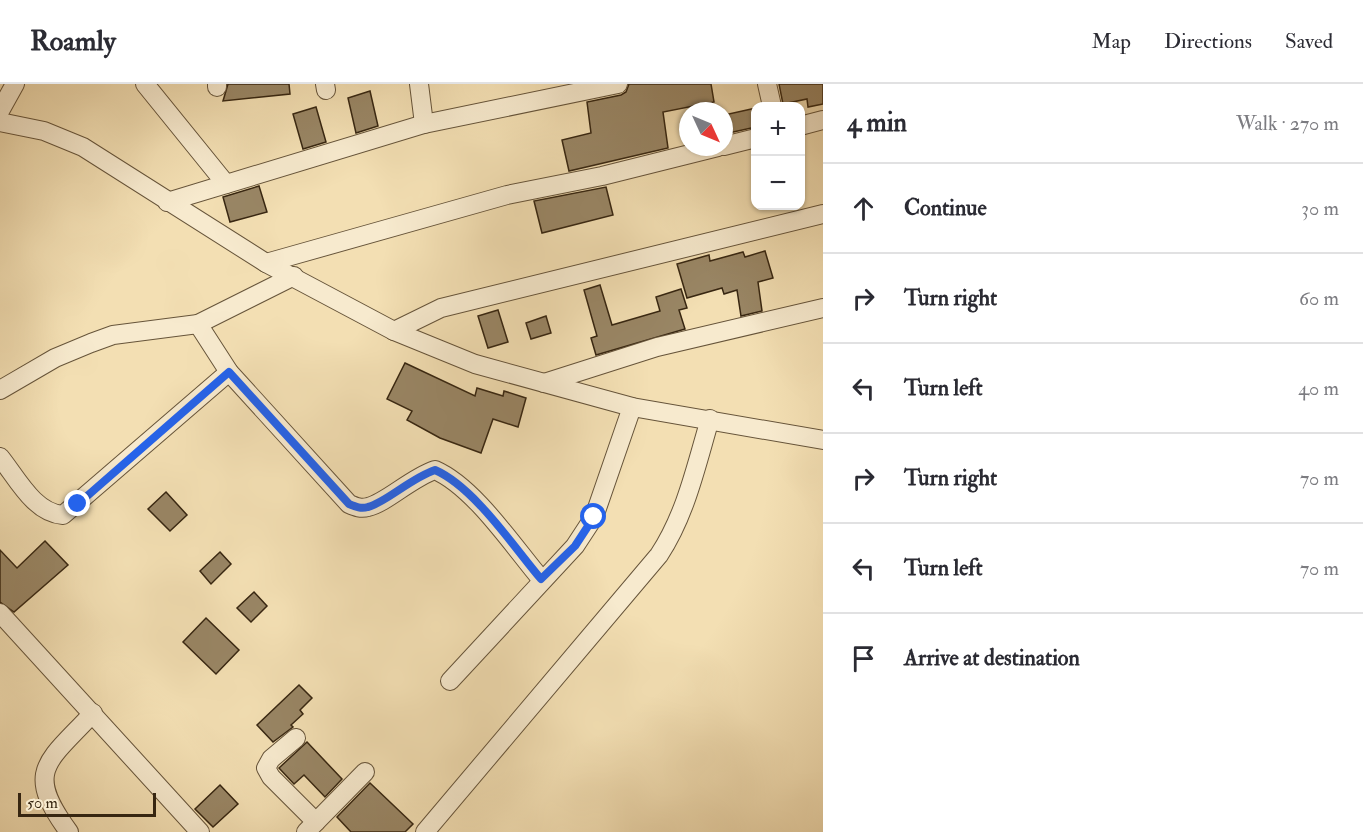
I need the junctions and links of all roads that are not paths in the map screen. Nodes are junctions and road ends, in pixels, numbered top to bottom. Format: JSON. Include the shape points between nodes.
{"nodes":[{"id":1,"x":15,"y":84,"type":"edge"},
{"id":2,"x":145,"y":84,"type":"edge"},
{"id":3,"x":419,"y":84,"type":"edge"},
{"id":4,"x":618,"y":84,"type":"edge"},
{"id":5,"x":767,"y":84,"type":"edge"},
{"id":6,"x":530,"y":93,"type":"edge"},
{"id":7,"x":771,"y":102,"type":"edge"},
{"id":8,"x":0,"y":111,"type":"edge"},
{"id":9,"x":823,"y":120,"type":"edge"},
{"id":10,"x":0,"y":122,"type":"edge"},
{"id":11,"x":424,"y":124,"type":"junction"},
{"id":12,"x":805,"y":125,"type":"edge"},
{"id":13,"x":751,"y":139,"type":"edge"},
{"id":14,"x":733,"y":144,"type":"edge"},
{"id":15,"x":682,"y":156,"type":"edge"},
{"id":16,"x":226,"y":184,"type":"junction"},
{"id":17,"x":167,"y":202,"type":"junction"},
{"id":18,"x":823,"y":214,"type":"edge"},
{"id":19,"x":266,"y":263,"type":"junction"},
{"id":20,"x":294,"y":276,"type":"junction"},
{"id":21,"x":823,"y":308,"type":"edge"},
{"id":22,"x":198,"y":324,"type":"junction"},
{"id":23,"x":394,"y":331,"type":"junction"},
{"id":24,"x":229,"y":372,"type":"junction"},
{"id":25,"x":543,"y":384,"type":"junction"},
{"id":26,"x":0,"y":390,"type":"edge"},
{"id":27,"x":632,"y":406,"type":"junction"},
{"id":28,"x":710,"y":419,"type":"junction"},
{"id":29,"x":823,"y":440,"type":"edge"},
{"id":30,"x":0,"y":457,"type":"edge"},
{"id":31,"x":541,"y":579,"type":"junction"},
{"id":32,"x":0,"y":613,"type":"edge"},
{"id":33,"x":450,"y":681,"type":"dead end"},
{"id":34,"x":93,"y":714,"type":"junction"},
{"id":35,"x":296,"y":738,"type":"dead end"},
{"id":36,"x":365,"y":772,"type":"dead end"},
{"id":37,"x":311,"y":827,"type":"edge"},
{"id":38,"x":69,"y":832,"type":"edge"},
{"id":39,"x":200,"y":832,"type":"edge"},
{"id":40,"x":425,"y":832,"type":"edge"}],
"edges":[{"from":1,"to":8,"type":"street"},
{"from":2,"to":16,"type":"street"},
{"from":3,"to":11,"type":"street"},
{"from":4,"to":6,"type":"street"},
{"from":5,"to":7,"type":"street"},
{"from":6,"to":11,"type":"street"},
{"from":9,"to":12,"type":"street"},
{"from":10,"to":17,"type":"street","via":[[44,131],[83,147]]},
{"from":11,"to":16,"type":"street"},
{"from":13,"to":14,"type":"street"},
{"from":15,"to":19,"type":"street","via":[[507,195]]},
{"from":16,"to":17,"type":"street"},
{"from":17,"to":19,"type":"street"},
{"from":18,"to":23,"type":"street","via":[[441,308]]},
{"from":19,"to":20,"type":"street"},
{"from":20,"to":22,"type":"street"},
{"from":20,"to":23,"type":"street"},
{"from":21,"to":25,"type":"street","via":[[657,347]]},
{"from":22,"to":24,"type":"street"},
{"from":22,"to":26,"type":"street","via":[[113,335],[55,358]]},
{"from":23,"to":25,"type":"street","via":[[475,364]]},
{"from":24,"to":30,"type":"street","via":[[63,515],[51,514],[38,506]]},
{"from":24,"to":31,"type":"street","via":[[349,504],[370,507],[417,476],[435,470],[452,478],[468,493]]},
{"from":25,"to":27,"type":"street"},
{"from":27,"to":28,"type":"street"},
{"from":27,"to":31,"type":"street","via":[[594,517],[575,546]]},
{"from":28,"to":29,"type":"street"},
{"from":28,"to":40,"type":"street","via":[[674,533],[659,555]]},
{"from":31,"to":33,"type":"street"},
{"from":32,"to":34,"type":"street"},
{"from":34,"to":38,"type":"street","via":[[50,759],[43,773],[51,808]]},
{"from":34,"to":39,"type":"street"},
{"from":35,"to":37,"type":"street","via":[[266,768]]},
{"from":36,"to":37,"type":"street"}]}
